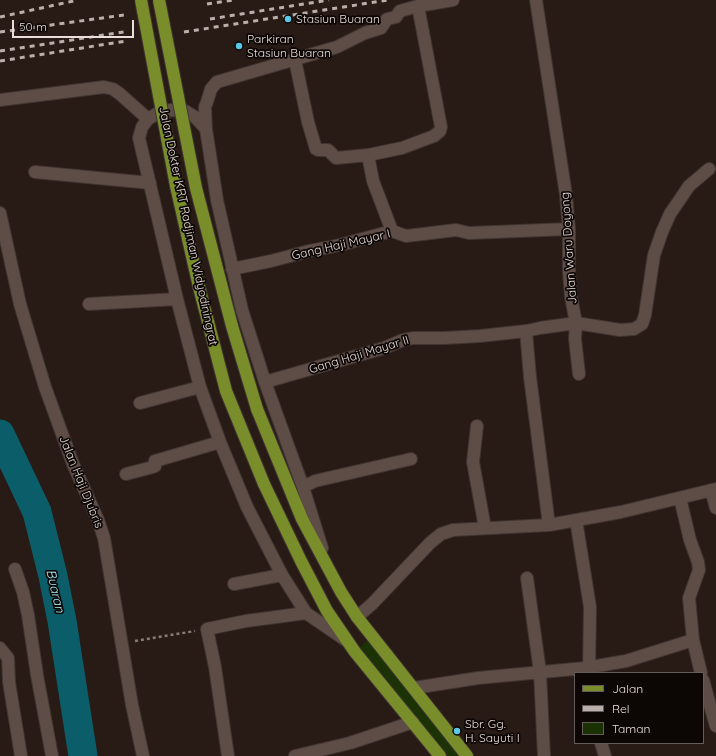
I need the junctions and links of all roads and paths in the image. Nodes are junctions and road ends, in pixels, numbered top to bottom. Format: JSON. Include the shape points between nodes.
{"nodes":[{"id":1,"x":141,"y":0,"type":"edge"},
{"id":2,"x":159,"y":0,"type":"edge"},
{"id":3,"x":453,"y":0,"type":"edge"},
{"id":4,"x":536,"y":0,"type":"edge"},
{"id":5,"x":418,"y":6,"type":"junction"},
{"id":6,"x":295,"y":60,"type":"junction"},
{"id":7,"x":0,"y":100,"type":"edge"},
{"id":8,"x":148,"y":119,"type":"junction"},
{"id":9,"x":206,"y":129,"type":"junction"},
{"id":10,"x":368,"y":155,"type":"junction"},
{"id":11,"x":709,"y":169,"type":"dead end"},
{"id":12,"x":35,"y":172,"type":"dead end"},
{"id":13,"x":150,"y":183,"type":"junction"},
{"id":14,"x":0,"y":213,"type":"edge"},
{"id":15,"x":569,"y":229,"type":"junction"},
{"id":16,"x":392,"y":231,"type":"junction"},
{"id":17,"x":232,"y":269,"type":"junction"},
{"id":18,"x":177,"y":299,"type":"junction"},
{"id":19,"x":89,"y":304,"type":"dead end"},
{"id":20,"x":576,"y":323,"type":"junction"},
{"id":21,"x":526,"y":331,"type":"junction"},
{"id":22,"x":579,"y":374,"type":"dead end"},
{"id":23,"x":265,"y":382,"type":"junction"},
{"id":24,"x":200,"y":387,"type":"junction"},
{"id":25,"x":140,"y":403,"type":"dead end"},
{"id":26,"x":477,"y":426,"type":"dead end"},
{"id":27,"x":220,"y":442,"type":"junction"},
{"id":28,"x":410,"y":459,"type":"dead end"},
{"id":29,"x":126,"y":474,"type":"dead end"},
{"id":30,"x":303,"y":487,"type":"junction"},
{"id":31,"x":714,"y":489,"type":"edge"},
{"id":32,"x":680,"y":498,"type":"junction"},
{"id":33,"x":716,"y":508,"type":"edge"},
{"id":34,"x":576,"y":520,"type":"junction"},
{"id":35,"x":549,"y":525,"type":"junction"},
{"id":36,"x":485,"y":528,"type":"junction"},
{"id":37,"x":16,"y":569,"type":"dead end"},
{"id":38,"x":330,"y":573,"type":"junction"},
{"id":39,"x":282,"y":575,"type":"junction"},
{"id":40,"x":527,"y":578,"type":"dead end"},
{"id":41,"x":234,"y":584,"type":"dead end"},
{"id":42,"x":306,"y":613,"type":"junction"},
{"id":43,"x":356,"y":617,"type":"junction"},
{"id":44,"x":207,"y":629,"type":"junction"},
{"id":45,"x":693,"y":640,"type":"junction"},
{"id":46,"x":347,"y":641,"type":"junction"},
{"id":47,"x":133,"y":642,"type":"dead end"},
{"id":48,"x":0,"y":648,"type":"edge"},
{"id":49,"x":589,"y":670,"type":"edge"},
{"id":50,"x":540,"y":672,"type":"junction"},
{"id":51,"x":701,"y":672,"type":"edge"},
{"id":52,"x":704,"y":684,"type":"edge"},
{"id":53,"x":414,"y":688,"type":"junction"},
{"id":54,"x":413,"y":722,"type":"junction"},
{"id":55,"x":716,"y":726,"type":"edge"},
{"id":56,"x":601,"y":744,"type":"edge"},
{"id":57,"x":21,"y":756,"type":"edge"},
{"id":58,"x":52,"y":756,"type":"edge"},
{"id":59,"x":143,"y":756,"type":"edge"},
{"id":60,"x":228,"y":756,"type":"edge"},
{"id":61,"x":295,"y":756,"type":"edge"},
{"id":62,"x":440,"y":756,"type":"edge"},
{"id":63,"x":467,"y":756,"type":"edge"},
{"id":64,"x":544,"y":756,"type":"edge"},
{"id":65,"x":605,"y":756,"type":"edge"}],
"edges":[{"from":1,"to":46,"type":"main road","name":"Jalan Dokter KRT Radjiman Widyodiningrat","bridge":true,"via":[[176,186],[226,391],[264,484],[301,561],[327,611]]},
{"from":2,"to":38,"type":"main road","name":"Jalan Dokter KRT Radjiman Widyodiningrat","bridge":true,"via":[[196,188],[232,326],[257,409],[298,509]]},
{"from":3,"to":5,"type":"street","name":"Jalan Dokter KRT Radjiman Widyodiningrat"},
{"from":4,"to":15,"type":"street","name":"Jalan Waru Doyong","via":[[563,168]]},
{"from":5,"to":6,"type":"street","name":"Jalan Dokter KRT Radjiman Widyodiningrat","via":[[400,11],[381,28],[337,47]]},
{"from":5,"to":10,"type":"street","via":[[440,131],[434,136],[402,148]]},
{"from":6,"to":9,"type":"street","name":"Jalan Dokter KRT Radjiman Widyodiningrat","via":[[217,82],[206,102]]},
{"from":6,"to":10,"type":"street","via":[[316,149],[328,150],[336,158]]},
{"from":7,"to":8,"type":"street","via":[[104,87],[120,94]]},
{"from":8,"to":9,"type":"street","via":[[170,110],[185,111]]},
{"from":8,"to":13,"type":"street","name":"Jalan Dokter KRT Radjiman Widyodiningrat","via":[[139,138]]},
{"from":9,"to":17,"type":"street","name":"Jalan Dokter KRT Radjiman Widyodiningrat"},
{"from":10,"to":16,"type":"street","via":[[373,181]]},
{"from":11,"to":20,"type":"street","via":[[688,186],[662,232],[654,255],[642,324],[634,329],[620,330]]},
{"from":12,"to":13,"type":"street"},
{"from":13,"to":18,"type":"street","name":"Jalan Dokter KRT Radjiman Widyodiningrat"},
{"from":14,"to":59,"type":"street","name":"Jalan Haji Djubris","via":[[20,304],[45,387],[104,538]]},
{"from":15,"to":16,"type":"street","name":"Gang Haji Mayar I","via":[[469,233],[456,230],[406,236]]},
{"from":15,"to":20,"type":"street","name":"Jalan Waru Doyong","via":[[568,272]]},
{"from":16,"to":17,"type":"street","name":"Gang Haji Mayar I","via":[[271,262]]},
{"from":17,"to":23,"type":"street","name":"Jalan Dokter KRT Radjiman Widyodiningrat"},
{"from":18,"to":19,"type":"street"},
{"from":18,"to":24,"type":"street","name":"Jalan Dokter KRT Radjiman Widyodiningrat"},
{"from":20,"to":21,"type":"street"},
{"from":20,"to":22,"type":"street","name":"Jalan Waru Doyong"},
{"from":21,"to":23,"type":"street","name":"Gang Haji Mayar II","via":[[480,336],[413,338]]},
{"from":21,"to":35,"type":"street"},
{"from":23,"to":30,"type":"street","name":"Jalan Dokter KRT Radjiman Widyodiningrat"},
{"from":24,"to":25,"type":"street"},
{"from":24,"to":27,"type":"street","name":"Jalan Dokter KRT Radjiman Widyodiningrat"},
{"from":26,"to":36,"type":"street","via":[[473,462]]},
{"from":27,"to":29,"type":"street","via":[[156,460],[153,468]]},
{"from":27,"to":39,"type":"street","name":"Jalan Dokter KRT Radjiman Widyodiningrat","via":[[247,507]]},
{"from":28,"to":30,"type":"street","via":[[315,481]]},
{"from":30,"to":38,"type":"street","name":"Jalan Dokter KRT Radjiman Widyodiningrat"},
{"from":31,"to":32,"type":"street"},
{"from":31,"to":33,"type":"street"},
{"from":32,"to":34,"type":"street"},
{"from":32,"to":45,"type":"street","via":[[699,570],[689,598]]},
{"from":34,"to":35,"type":"street"},
{"from":34,"to":49,"type":"street","via":[[590,607]]},
{"from":35,"to":36,"type":"street"},
{"from":36,"to":43,"type":"street","via":[[453,530],[441,534]]},
{"from":37,"to":58,"type":"street","via":[[28,615]]},
{"from":38,"to":43,"type":"main road","name":"Jalan Dokter KRT Radjiman Widyodiningrat"},
{"from":39,"to":41,"type":"street"},
{"from":39,"to":42,"type":"street","name":"Jalan Dokter KRT Radjiman Widyodiningrat"},
{"from":40,"to":50,"type":"street"},
{"from":42,"to":44,"type":"street"},
{"from":42,"to":46,"type":"street","name":"Jalan Dokter KRT Radjiman Widyodiningrat"},
{"from":43,"to":53,"type":"main road","name":"Jalan Dokter KRT Radjiman Widyodiningrat"},
{"from":44,"to":47,"type":"path"},
{"from":44,"to":60,"type":"street"},
{"from":45,"to":49,"type":"street"},
{"from":45,"to":51,"type":"street"},
{"from":46,"to":54,"type":"main road","name":"Jalan Dokter KRT Radjiman Widyodiningrat"},
{"from":48,"to":57,"type":"street","via":[[8,658],[9,682]]},
{"from":49,"to":50,"type":"street"},
{"from":50,"to":53,"type":"street"},
{"from":50,"to":64,"type":"street"},
{"from":52,"to":55,"type":"street"},
{"from":53,"to":63,"type":"main road","name":"Jalan Dokter KRT Radjiman Widyodiningrat"},
{"from":54,"to":61,"type":"street","via":[[350,743]]},
{"from":54,"to":62,"type":"main road","name":"Jalan Dokter KRT Radjiman Widyodiningrat"},
{"from":56,"to":65,"type":"street"}]}
